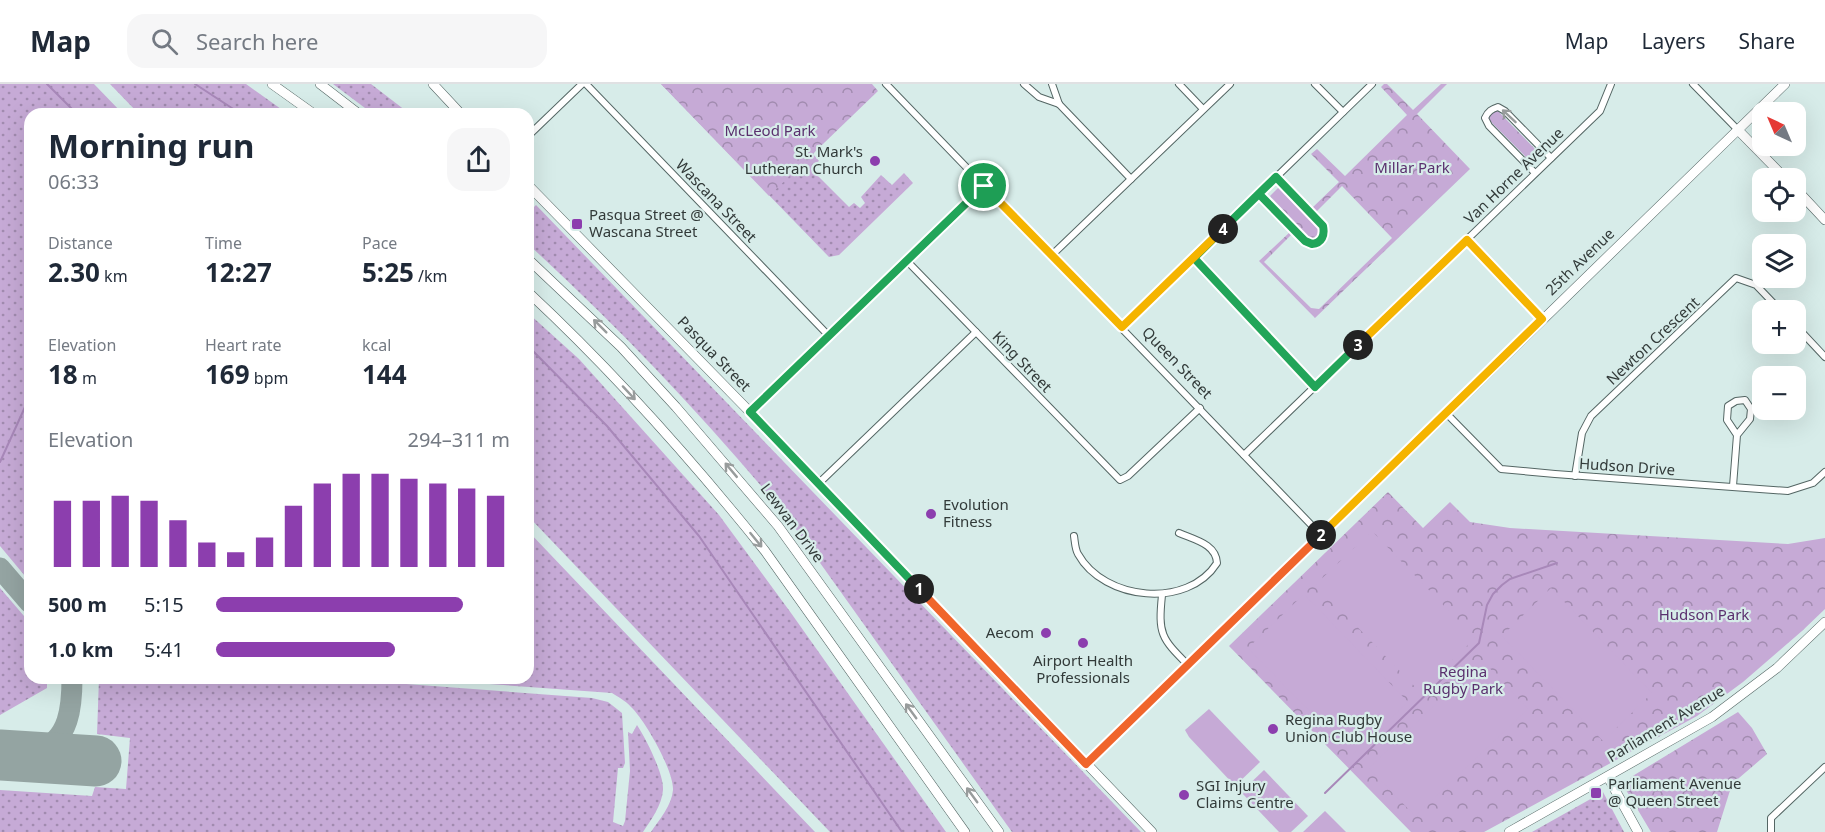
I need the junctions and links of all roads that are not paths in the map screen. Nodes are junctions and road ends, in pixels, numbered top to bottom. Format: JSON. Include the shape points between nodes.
{"nodes":[{"id":1,"x":272,"y":84,"type":"edge"},
{"id":2,"x":320,"y":84,"type":"edge"},
{"id":3,"x":433,"y":84,"type":"edge"},
{"id":4,"x":584,"y":84,"type":"edge"},
{"id":5,"x":886,"y":84,"type":"edge"},
{"id":6,"x":1024,"y":84,"type":"edge"},
{"id":7,"x":1052,"y":84,"type":"edge"},
{"id":8,"x":1179,"y":84,"type":"edge"},
{"id":9,"x":1230,"y":84,"type":"edge"},
{"id":10,"x":1315,"y":84,"type":"edge"},
{"id":11,"x":1372,"y":84,"type":"edge"},
{"id":12,"x":1611,"y":84,"type":"edge"},
{"id":13,"x":1693,"y":84,"type":"edge"},
{"id":14,"x":1785,"y":84,"type":"edge"},
{"id":15,"x":1059,"y":104,"type":"junction"},
{"id":16,"x":306,"y":108,"type":"edge"},
{"id":17,"x":351,"y":108,"type":"edge"},
{"id":18,"x":455,"y":108,"type":"edge"},
{"id":19,"x":1203,"y":110,"type":"junction"},
{"id":20,"x":1343,"y":112,"type":"junction"},
{"id":21,"x":1738,"y":129,"type":"junction"},
{"id":22,"x":534,"y":130,"type":"edge"},
{"id":23,"x":1551,"y":158,"type":"junction"},
{"id":24,"x":1775,"y":168,"type":"edge"},
{"id":25,"x":1535,"y":173,"type":"junction"},
{"id":26,"x":1276,"y":177,"type":"junction"},
{"id":27,"x":1131,"y":179,"type":"junction"},
{"id":28,"x":984,"y":186,"type":"junction"},
{"id":29,"x":534,"y":191,"type":"edge"},
{"id":30,"x":1259,"y":194,"type":"junction"},
{"id":31,"x":1806,"y":200,"type":"edge"},
{"id":32,"x":1825,"y":220,"type":"edge"},
{"id":33,"x":1467,"y":240,"type":"junction"},
{"id":34,"x":1052,"y":255,"type":"junction"},
{"id":35,"x":1194,"y":258,"type":"junction"},
{"id":36,"x":906,"y":260,"type":"junction"},
{"id":37,"x":534,"y":265,"type":"edge"},
{"id":38,"x":534,"y":298,"type":"edge"},
{"id":39,"x":1770,"y":300,"type":"edge"},
{"id":40,"x":1542,"y":319,"type":"junction"},
{"id":41,"x":1122,"y":327,"type":"junction"},
{"id":42,"x":976,"y":332,"type":"junction"},
{"id":43,"x":828,"y":335,"type":"junction"},
{"id":44,"x":1806,"y":337,"type":"edge"},
{"id":45,"x":1825,"y":357,"type":"edge"},
{"id":46,"x":1315,"y":387,"type":"junction"},
{"id":47,"x":1200,"y":408,"type":"junction"},
{"id":48,"x":750,"y":412,"type":"junction"},
{"id":49,"x":1446,"y":412,"type":"junction"},
{"id":50,"x":1737,"y":435,"type":"junction"},
{"id":51,"x":1244,"y":455,"type":"junction"},
{"id":52,"x":1825,"y":472,"type":"edge"},
{"id":53,"x":1575,"y":476,"type":"junction"},
{"id":54,"x":818,"y":484,"type":"junction"},
{"id":55,"x":1733,"y":486,"type":"junction"},
{"id":56,"x":1179,"y":533,"type":"dead end"},
{"id":57,"x":1321,"y":535,"type":"junction"},
{"id":58,"x":1074,"y":536,"type":"dead end"},
{"id":59,"x":1162,"y":595,"type":"junction"},
{"id":60,"x":1825,"y":622,"type":"edge"},
{"id":61,"x":1188,"y":665,"type":"junction"},
{"id":62,"x":1086,"y":764,"type":"junction"},
{"id":63,"x":1825,"y":766,"type":"edge"},
{"id":64,"x":1608,"y":777,"type":"junction"},
{"id":65,"x":964,"y":830,"type":"edge"},
{"id":66,"x":999,"y":832,"type":"edge"},
{"id":67,"x":1152,"y":832,"type":"edge"},
{"id":68,"x":1509,"y":832,"type":"edge"},
{"id":69,"x":1638,"y":832,"type":"edge"},
{"id":70,"x":1771,"y":832,"type":"edge"}],
"edges":[{"from":1,"to":16,"type":"street"},
{"from":2,"to":17,"type":"street"},
{"from":3,"to":18,"type":"street"},
{"from":4,"to":22,"type":"street","name":"Wascana Street"},
{"from":4,"to":43,"type":"street","name":"Wascana Street"},
{"from":5,"to":28,"type":"street","name":"Queen Street"},
{"from":6,"to":15,"type":"street","via":[[1039,97]]},
{"from":7,"to":15,"type":"street"},
{"from":8,"to":19,"type":"street"},
{"from":9,"to":19,"type":"street"},
{"from":10,"to":20,"type":"street"},
{"from":11,"to":20,"type":"street"},
{"from":12,"to":23,"type":"street","name":"Van Horne Avenue","via":[[1600,111]]},
{"from":13,"to":21,"type":"street"},
{"from":14,"to":21,"type":"street","name":"25th Avenue"},
{"from":15,"to":27,"type":"street"},
{"from":19,"to":27,"type":"street"},
{"from":20,"to":26,"type":"street"},
{"from":21,"to":24,"type":"street"},
{"from":21,"to":40,"type":"street","name":"25th Avenue"},
{"from":23,"to":25,"type":"street","name":"Van Horne Avenue"},
{"from":23,"to":25,"type":"street","one_way":true,"via":[[1505,111],[1492,109],[1485,118],[1489,126]]},
{"from":25,"to":33,"type":"street","name":"Van Horne Avenue"},
{"from":26,"to":30,"type":"street"},
{"from":26,"to":30,"type":"street","via":[[1323,226],[1317,244],[1305,241]]},
{"from":27,"to":34,"type":"street"},
{"from":28,"to":34,"type":"street","name":"Queen Street"},
{"from":28,"to":36,"type":"street"},
{"from":29,"to":48,"type":"street","name":"Pasqua Street"},
{"from":30,"to":35,"type":"street"},
{"from":31,"to":32,"type":"street"},
{"from":33,"to":40,"type":"street"},
{"from":33,"to":46,"type":"street","name":"Van Horne Avenue"},
{"from":34,"to":41,"type":"street","name":"Queen Street"},
{"from":35,"to":41,"type":"street"},
{"from":35,"to":46,"type":"street"},
{"from":36,"to":42,"type":"street","name":"King Street"},
{"from":36,"to":43,"type":"street"},
{"from":66,"to":37,"type":"street","name":"Lewvan Drive","one_way":true,"via":[[771,518],[621,347]]},
{"from":38,"to":65,"type":"street","one_way":true,"via":[[602,364],[734,512]]},
{"from":39,"to":53,"type":"street","name":"Newton Crescent","via":[[1756,285],[1736,278],[1591,416],[1582,433]]},
{"from":40,"to":49,"type":"street","name":"25th Avenue"},
{"from":41,"to":47,"type":"street","name":"Queen Street"},
{"from":42,"to":47,"type":"street","name":"King Street","via":[[1120,480]]},
{"from":42,"to":54,"type":"street"},
{"from":43,"to":48,"type":"street"},
{"from":44,"to":45,"type":"street"},
{"from":46,"to":51,"type":"street","name":"Van Horne Avenue"},
{"from":47,"to":51,"type":"street","name":"Queen Street"},
{"from":48,"to":54,"type":"street","name":"Pasqua Street"},
{"from":49,"to":53,"type":"street","name":"Hudson Drive","via":[[1501,469]]},
{"from":49,"to":57,"type":"street","name":"25th Avenue"},
{"from":50,"to":50,"type":"street","via":[[1750,419],[1751,409],[1745,400],[1728,406],[1727,420]]},
{"from":50,"to":55,"type":"street"},
{"from":51,"to":57,"type":"street","name":"Queen Street"},
{"from":52,"to":55,"type":"street","name":"Hudson Drive","via":[[1813,483],[1788,491]]},
{"from":53,"to":55,"type":"street","name":"Hudson Drive"},
{"from":54,"to":62,"type":"street","name":"Pasqua Street"},
{"from":56,"to":59,"type":"street","via":[[1211,547],[1217,554],[1217,563],[1203,579]]},
{"from":57,"to":61,"type":"street","name":"25th Avenue"},
{"from":58,"to":59,"type":"street","via":[[1076,552],[1106,581],[1127,590]]},
{"from":59,"to":61,"type":"street","via":[[1162,635]]},
{"from":60,"to":64,"type":"street","name":"Parliament Avenue","via":[[1778,668],[1716,714]]},
{"from":61,"to":62,"type":"street","name":"25th Avenue"},
{"from":62,"to":67,"type":"street","name":"Pasqua Street"},
{"from":63,"to":70,"type":"street","via":[[1772,818]]},
{"from":64,"to":68,"type":"street","name":"Parliament Avenue"},
{"from":64,"to":69,"type":"street"}]}
